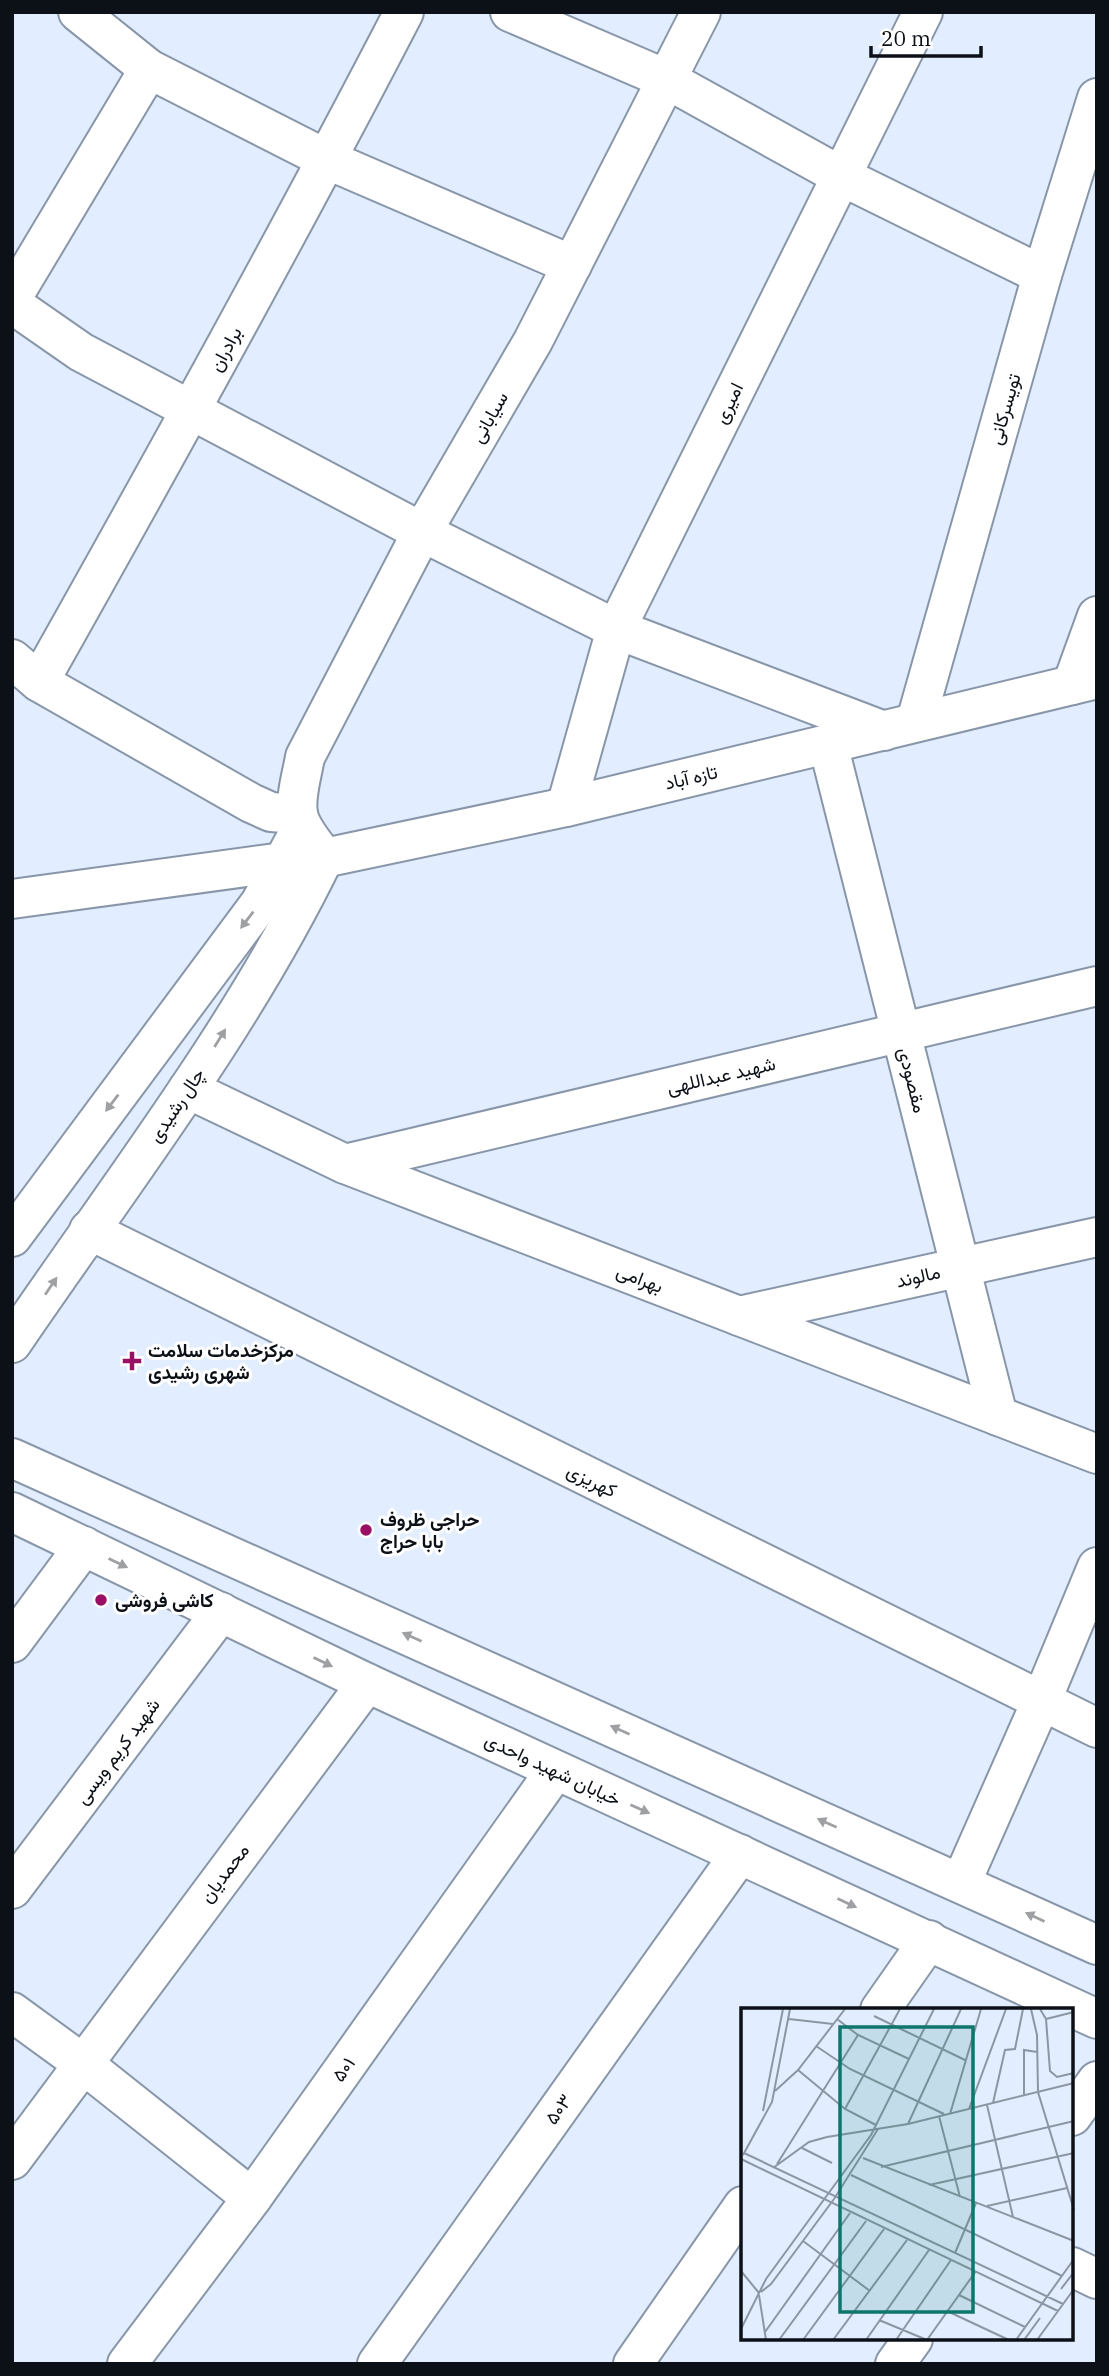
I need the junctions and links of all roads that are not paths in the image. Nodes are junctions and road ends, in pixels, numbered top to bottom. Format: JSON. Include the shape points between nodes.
{"nodes":[{"id":1,"x":78,"y":12,"type":"edge"},
{"id":2,"x":404,"y":12,"type":"edge"},
{"id":3,"x":510,"y":12,"type":"edge"},
{"id":4,"x":701,"y":12,"type":"edge"},
{"id":5,"x":923,"y":12,"type":"edge"},
{"id":6,"x":149,"y":69,"type":"junction"},
{"id":7,"x":666,"y":79,"type":"junction"},
{"id":8,"x":1097,"y":98,"type":"edge"},
{"id":9,"x":328,"y":160,"type":"junction"},
{"id":10,"x":841,"y":176,"type":"junction"},
{"id":11,"x":572,"y":265,"type":"junction"},
{"id":12,"x":1042,"y":275,"type":"junction"},
{"id":13,"x":12,"y":298,"type":"edge"},
{"id":14,"x":12,"y":304,"type":"edge"},
{"id":15,"x":192,"y":410,"type":"junction"},
{"id":16,"x":422,"y":532,"type":"junction"},
{"id":17,"x":1097,"y":617,"type":"edge"},
{"id":18,"x":616,"y":629,"type":"junction"},
{"id":19,"x":26,"y":671,"type":"edge"},
{"id":20,"x":1084,"y":682,"type":"edge"},
{"id":21,"x":900,"y":726,"type":"junction"},
{"id":22,"x":828,"y":744,"type":"junction"},
{"id":23,"x":566,"y":807,"type":"junction"},
{"id":24,"x":301,"y":820,"type":"junction"},
{"id":25,"x":324,"y":858,"type":"junction"},
{"id":26,"x":283,"y":862,"type":"junction"},
{"id":27,"x":12,"y":899,"type":"edge"},
{"id":28,"x":1097,"y":986,"type":"edge"},
{"id":29,"x":901,"y":1033,"type":"junction"},
{"id":30,"x":188,"y":1089,"type":"junction"},
{"id":31,"x":345,"y":1164,"type":"junction"},
{"id":32,"x":89,"y":1230,"type":"junction"},
{"id":33,"x":12,"y":1237,"type":"edge"},
{"id":34,"x":1097,"y":1237,"type":"edge"},
{"id":35,"x":960,"y":1267,"type":"junction"},
{"id":36,"x":739,"y":1316,"type":"junction"},
{"id":37,"x":12,"y":1343,"type":"edge"},
{"id":38,"x":998,"y":1416,"type":"junction"},
{"id":39,"x":1097,"y":1454,"type":"edge"},
{"id":40,"x":12,"y":1458,"type":"edge"},
{"id":41,"x":12,"y":1512,"type":"edge"},
{"id":42,"x":84,"y":1546,"type":"junction"},
{"id":43,"x":1097,"y":1567,"type":"edge"},
{"id":44,"x":221,"y":1612,"type":"junction"},
{"id":45,"x":12,"y":1643,"type":"edge"},
{"id":46,"x":367,"y":1683,"type":"junction"},
{"id":47,"x":1041,"y":1702,"type":"junction"},
{"id":48,"x":1097,"y":1728,"type":"edge"},
{"id":49,"x":555,"y":1771,"type":"junction"},
{"id":50,"x":740,"y":1854,"type":"junction"},
{"id":51,"x":961,"y":1883,"type":"junction"},
{"id":52,"x":12,"y":1889,"type":"edge"},
{"id":53,"x":929,"y":1940,"type":"junction"},
{"id":54,"x":1097,"y":1945,"type":"edge"},
{"id":55,"x":881,"y":2008,"type":"edge"},
{"id":56,"x":1074,"y":2008,"type":"edge"},
{"id":57,"x":1074,"y":2008,"type":"edge"},
{"id":58,"x":12,"y":2012,"type":"edge"},
{"id":59,"x":1097,"y":2019,"type":"edge"},
{"id":60,"x":82,"y":2063,"type":"junction"},
{"id":61,"x":1097,"y":2081,"type":"edge"},
{"id":62,"x":1074,"y":2113,"type":"edge"},
{"id":63,"x":12,"y":2160,"type":"edge"},
{"id":64,"x":252,"y":2198,"type":"junction"},
{"id":65,"x":741,"y":2209,"type":"edge"},
{"id":66,"x":1074,"y":2268,"type":"edge"},
{"id":67,"x":1097,"y":2279,"type":"edge"},
{"id":68,"x":912,"y":2341,"type":"edge"},
{"id":69,"x":127,"y":2364,"type":"edge"},
{"id":70,"x":377,"y":2364,"type":"edge"},
{"id":71,"x":633,"y":2364,"type":"edge"},
{"id":72,"x":895,"y":2364,"type":"edge"}],
"edges":[{"from":1,"to":6,"type":"street"},
{"from":2,"to":9,"type":"street","name":"برادران"},
{"from":3,"to":7,"type":"street"},
{"from":4,"to":7,"type":"street","name":"سیابانی"},
{"from":5,"to":10,"type":"street","name":"امیری"},
{"from":6,"to":9,"type":"street"},
{"from":6,"to":13,"type":"street"},
{"from":7,"to":10,"type":"street"},
{"from":7,"to":11,"type":"street","name":"سیابانی"},
{"from":8,"to":12,"type":"street","name":"تویسرکانی"},
{"from":9,"to":11,"type":"street"},
{"from":9,"to":15,"type":"street","name":"برادران"},
{"from":10,"to":12,"type":"street"},
{"from":10,"to":18,"type":"street","name":"امیری"},
{"from":11,"to":16,"type":"street","name":"سیابانی"},
{"from":12,"to":21,"type":"street","name":"تویسرکانی"},
{"from":14,"to":15,"type":"street","via":[[81,352]]},
{"from":15,"to":16,"type":"street"},
{"from":15,"to":19,"type":"street","name":"برادران"},
{"from":16,"to":18,"type":"street"},
{"from":16,"to":24,"type":"street","name":"سیابانی","via":[[305,757],[298,798]]},
{"from":17,"to":20,"type":"street"},
{"from":18,"to":21,"type":"street"},
{"from":18,"to":23,"type":"street","name":"امیری"},
{"from":19,"to":24,"type":"street","via":[[251,803]]},
{"from":20,"to":21,"type":"street","name":"تازه آباد"},
{"from":21,"to":22,"type":"street","name":"تازه آباد"},
{"from":22,"to":23,"type":"street","name":"تازه آباد"},
{"from":22,"to":29,"type":"street","name":"مقصودی"},
{"from":23,"to":25,"type":"street","name":"تازه آباد"},
{"from":24,"to":25,"type":"street"},
{"from":24,"to":26,"type":"street","name":"سیابانی"},
{"from":25,"to":26,"type":"street","name":"تازه آباد"},
{"from":30,"to":25,"type":"street","name":"چال رشیدی","one_way":true,"via":[[294,921]]},
{"from":26,"to":27,"type":"street","name":"تازه آباد"},
{"from":26,"to":33,"type":"street","one_way":true,"via":[[260,903]]},
{"from":28,"to":29,"type":"street","name":"شهید عبداللهی"},
{"from":29,"to":31,"type":"street","name":"شهید عبداللهی"},
{"from":29,"to":35,"type":"street","name":"مقصودی"},
{"from":30,"to":31,"type":"street","name":"بهرامی"},
{"from":30,"to":32,"type":"street","name":"چال رشیدی"},
{"from":31,"to":36,"type":"street","name":"بهرامی"},
{"from":37,"to":32,"type":"street","name":"چال رشیدی","one_way":true},
{"from":32,"to":47,"type":"street","name":"کهریزی"},
{"from":34,"to":35,"type":"street","name":"مالوند"},
{"from":35,"to":36,"type":"street","name":"مالوند"},
{"from":35,"to":38,"type":"street","name":"مقصودی"},
{"from":36,"to":38,"type":"street","name":"بهرامی"},
{"from":38,"to":39,"type":"street","name":"بهرامی"},
{"from":51,"to":40,"type":"street","one_way":true},
{"from":41,"to":42,"type":"street","name":"خیابان شهید واحدی"},
{"from":42,"to":44,"type":"street","name":"خیابان شهید واحدی","one_way":true},
{"from":42,"to":45,"type":"street"},
{"from":43,"to":47,"type":"street"},
{"from":44,"to":46,"type":"street","name":"خیابان شهید واحدی","one_way":true},
{"from":44,"to":52,"type":"street","name":"شهید کریم ویسی"},
{"from":46,"to":49,"type":"street","name":"خیابان شهید واحدی"},
{"from":46,"to":60,"type":"street","name":"محمدیان"},
{"from":47,"to":48,"type":"street","name":"کهریزی"},
{"from":47,"to":51,"type":"street"},
{"from":49,"to":50,"type":"street","name":"خیابان شهید واحدی","one_way":true},
{"from":49,"to":64,"type":"street","name":"۵۰۱"},
{"from":50,"to":53,"type":"street","name":"خیابان شهید واحدی","one_way":true},
{"from":50,"to":70,"type":"street","name":"۵۰۳"},
{"from":54,"to":51,"type":"street","one_way":true},
{"from":53,"to":55,"type":"street"},
{"from":53,"to":56,"type":"street","name":"خیابان شهید واحدی"},
{"from":57,"to":59,"type":"street","name":"خیابان شهید واحدی"},
{"from":58,"to":60,"type":"street"},
{"from":60,"to":63,"type":"street","name":"محمدیان"},
{"from":60,"to":64,"type":"street"},
{"from":61,"to":62,"type":"street"},
{"from":64,"to":69,"type":"street","name":"۵۰۱"},
{"from":65,"to":71,"type":"street"},
{"from":66,"to":67,"type":"street"},
{"from":68,"to":72,"type":"street"}]}
